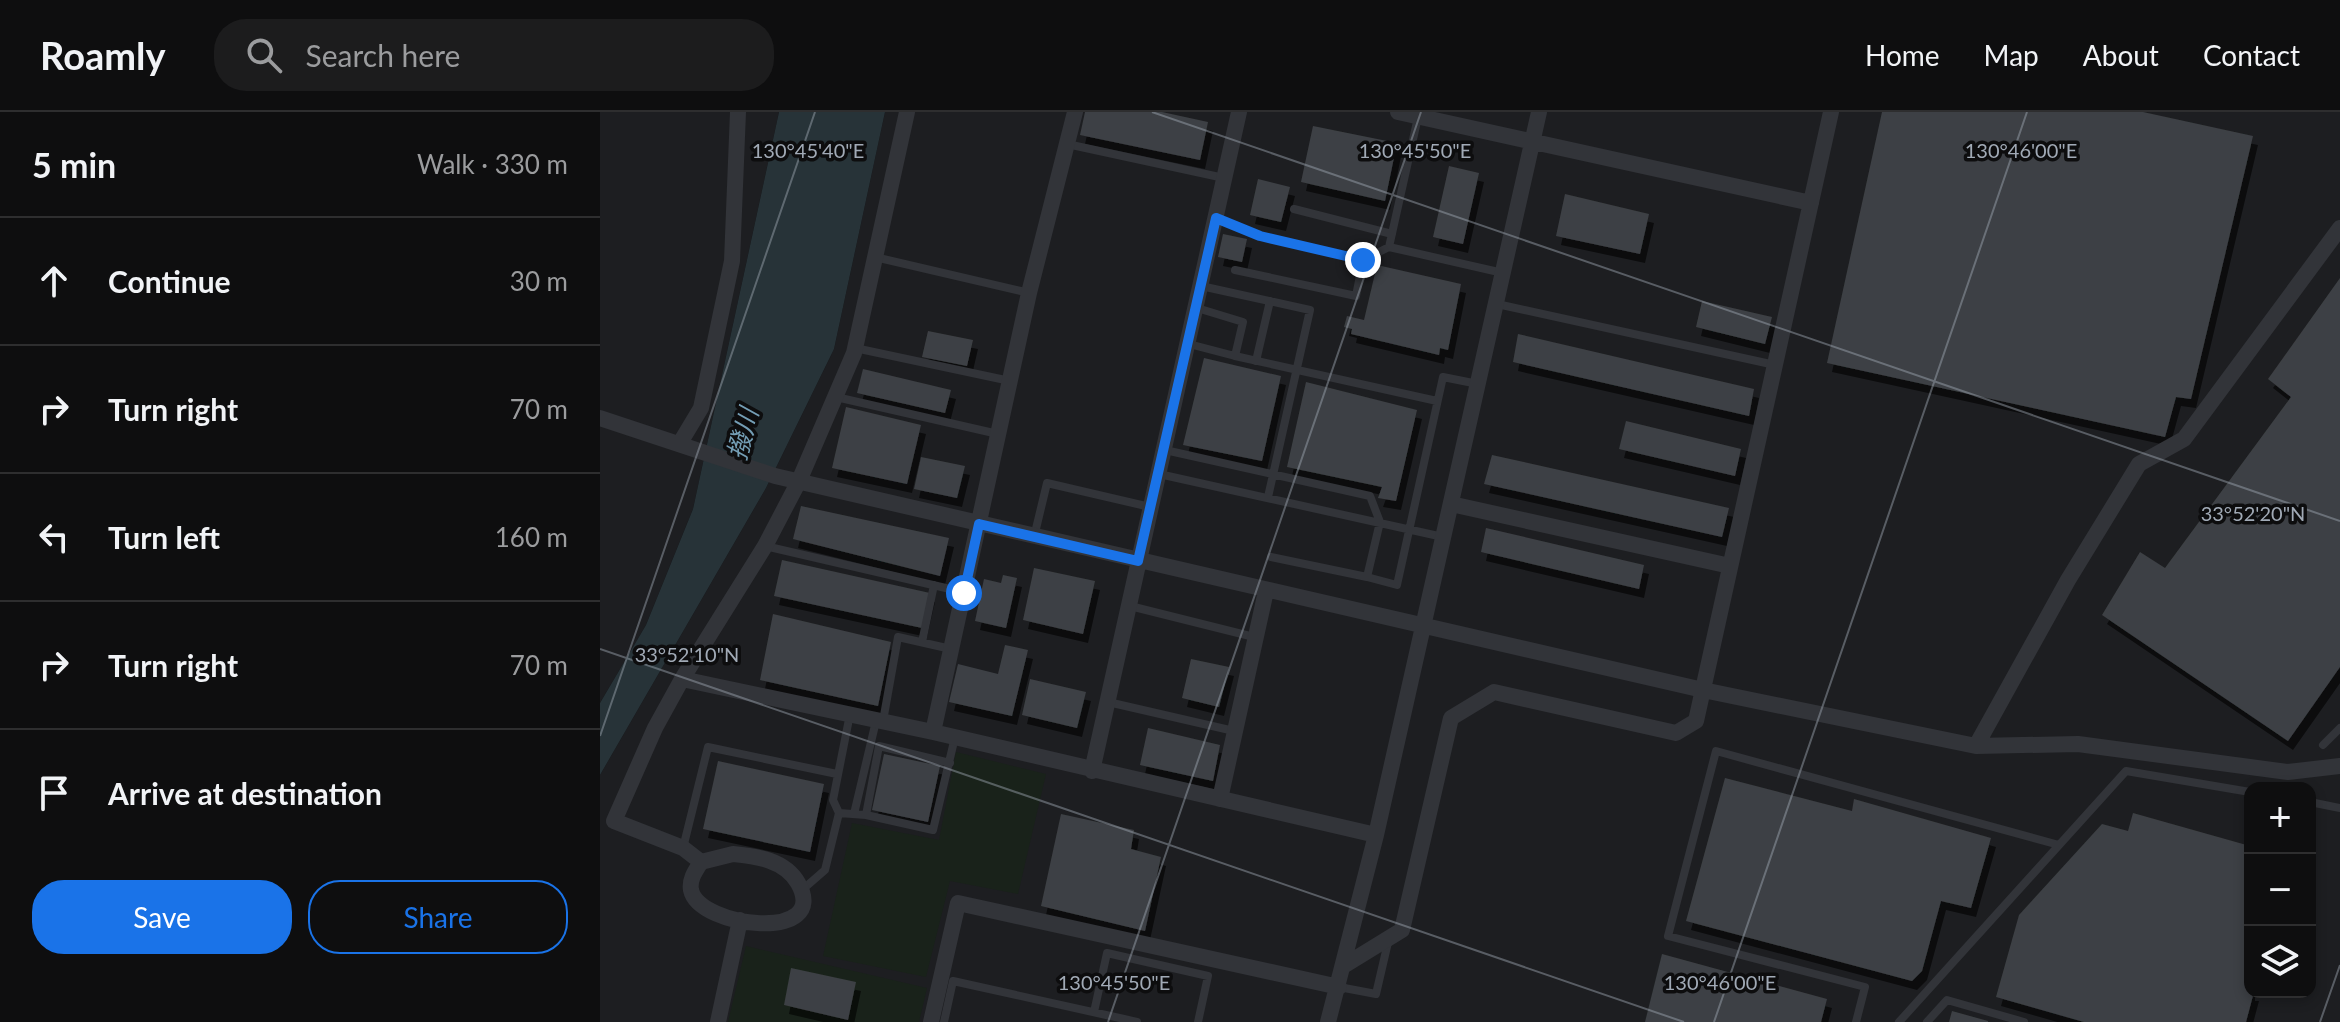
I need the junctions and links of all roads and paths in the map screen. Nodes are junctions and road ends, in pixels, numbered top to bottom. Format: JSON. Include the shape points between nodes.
{"nodes":[{"id":1,"x":738,"y":112,"type":"edge"},
{"id":2,"x":907,"y":112,"type":"edge"},
{"id":3,"x":1075,"y":112,"type":"edge"},
{"id":4,"x":1239,"y":112,"type":"edge"},
{"id":5,"x":1398,"y":112,"type":"edge"},
{"id":6,"x":1539,"y":112,"type":"edge"},
{"id":7,"x":1831,"y":112,"type":"edge"},
{"id":8,"x":1418,"y":117,"type":"junction"},
{"id":9,"x":1532,"y":140,"type":"junction"},
{"id":10,"x":1067,"y":144,"type":"junction"},
{"id":11,"x":1224,"y":178,"type":"junction"},
{"id":12,"x":1811,"y":203,"type":"junction"},
{"id":13,"x":1294,"y":209,"type":"dead end"},
{"id":14,"x":1216,"y":218,"type":"junction"},
{"id":15,"x":2340,"y":228,"type":"edge"},
{"id":16,"x":1392,"y":234,"type":"junction"},
{"id":17,"x":1389,"y":247,"type":"junction"},
{"id":18,"x":875,"y":257,"type":"junction"},
{"id":19,"x":1363,"y":260,"type":"junction"},
{"id":20,"x":1235,"y":270,"type":"dead end"},
{"id":21,"x":1504,"y":273,"type":"junction"},
{"id":22,"x":1201,"y":286,"type":"junction"},
{"id":23,"x":1029,"y":293,"type":"junction"},
{"id":24,"x":1270,"y":301,"type":"junction"},
{"id":25,"x":1497,"y":304,"type":"junction"},
{"id":26,"x":1197,"y":308,"type":"junction"},
{"id":27,"x":1189,"y":344,"type":"junction"},
{"id":28,"x":855,"y":348,"type":"junction"},
{"id":29,"x":1235,"y":356,"type":"junction"},
{"id":30,"x":1256,"y":361,"type":"junction"},
{"id":31,"x":1775,"y":365,"type":"junction"},
{"id":32,"x":1297,"y":371,"type":"junction"},
{"id":33,"x":1010,"y":381,"type":"junction"},
{"id":34,"x":1478,"y":384,"type":"junction"},
{"id":35,"x":835,"y":397,"type":"junction"},
{"id":36,"x":1437,"y":401,"type":"junction"},
{"id":37,"x":600,"y":418,"type":"edge"},
{"id":38,"x":998,"y":434,"type":"junction"},
{"id":39,"x":680,"y":443,"type":"junction"},
{"id":40,"x":1165,"y":450,"type":"junction"},
{"id":41,"x":1274,"y":472,"type":"junction"},
{"id":42,"x":1159,"y":474,"type":"junction"},
{"id":43,"x":799,"y":481,"type":"junction"},
{"id":44,"x":1268,"y":497,"type":"junction"},
{"id":45,"x":1451,"y":504,"type":"junction"},
{"id":46,"x":1151,"y":507,"type":"junction"},
{"id":47,"x":1380,"y":522,"type":"junction"},
{"id":48,"x":979,"y":524,"type":"junction"},
{"id":49,"x":1410,"y":529,"type":"junction"},
{"id":50,"x":1034,"y":537,"type":"junction"},
{"id":51,"x":1443,"y":537,"type":"junction"},
{"id":52,"x":765,"y":546,"type":"junction"},
{"id":53,"x":1271,"y":557,"type":"dead end"},
{"id":54,"x":1138,"y":561,"type":"junction"},
{"id":55,"x":1730,"y":566,"type":"junction"},
{"id":56,"x":1367,"y":577,"type":"junction"},
{"id":57,"x":934,"y":585,"type":"junction"},
{"id":58,"x":1266,"y":591,"type":"junction"},
{"id":59,"x":964,"y":593,"type":"junction"},
{"id":60,"x":1130,"y":606,"type":"junction"},
{"id":61,"x":1423,"y":625,"type":"junction"},
{"id":62,"x":1254,"y":637,"type":"junction"},
{"id":63,"x":922,"y":642,"type":"junction"},
{"id":64,"x":951,"y":649,"type":"junction"},
{"id":65,"x":682,"y":679,"type":"junction"},
{"id":66,"x":1703,"y":690,"type":"junction"},
{"id":67,"x":1107,"y":701,"type":"junction"},
{"id":68,"x":851,"y":714,"type":"junction"},
{"id":69,"x":880,"y":721,"type":"junction"},
{"id":70,"x":2340,"y":728,"type":"edge"},
{"id":71,"x":1234,"y":731,"type":"junction"},
{"id":72,"x":933,"y":732,"type":"junction"},
{"id":73,"x":955,"y":737,"type":"junction"},
{"id":74,"x":2323,"y":745,"type":"dead end"},
{"id":75,"x":1976,"y":746,"type":"junction"},
{"id":76,"x":950,"y":763,"type":"junction"},
{"id":77,"x":2340,"y":766,"type":"edge"},
{"id":78,"x":1092,"y":771,"type":"junction"},
{"id":79,"x":837,"y":774,"type":"junction"},
{"id":80,"x":2244,"y":791,"type":"edge"},
{"id":81,"x":1220,"y":799,"type":"junction"},
{"id":82,"x":2316,"y":803,"type":"edge"},
{"id":83,"x":2340,"y":808,"type":"edge"},
{"id":84,"x":839,"y":813,"type":"junction"},
{"id":85,"x":854,"y":814,"type":"junction"},
{"id":86,"x":866,"y":815,"type":"junction"},
{"id":87,"x":1376,"y":835,"type":"junction"},
{"id":88,"x":2059,"y":845,"type":"junction"},
{"id":89,"x":683,"y":848,"type":"junction"},
{"id":90,"x":701,"y":862,"type":"junction"},
{"id":91,"x":802,"y":890,"type":"junction"},
{"id":92,"x":740,"y":920,"type":"junction"},
{"id":93,"x":1390,"y":938,"type":"junction"},
{"id":94,"x":1345,"y":965,"type":"junction"},
{"id":95,"x":1339,"y":987,"type":"junction"},
{"id":96,"x":1094,"y":1012,"type":"junction"},
{"id":97,"x":1123,"y":1020,"type":"edge"},
{"id":98,"x":718,"y":1022,"type":"edge"},
{"id":99,"x":931,"y":1022,"type":"edge"},
{"id":100,"x":944,"y":1022,"type":"edge"},
{"id":101,"x":1137,"y":1022,"type":"edge"},
{"id":102,"x":1198,"y":1022,"type":"edge"},
{"id":103,"x":1328,"y":1022,"type":"edge"},
{"id":104,"x":1856,"y":1022,"type":"edge"},
{"id":105,"x":1899,"y":1022,"type":"edge"},
{"id":106,"x":1927,"y":1022,"type":"edge"},
{"id":107,"x":2024,"y":1022,"type":"edge"}],
"edges":[{"from":1,"to":39,"type":"street","via":[[732,261],[701,408]]},
{"from":2,"to":18,"type":"street"},
{"from":3,"to":10,"type":"street"},
{"from":4,"to":11,"type":"street"},
{"from":5,"to":8,"type":"street"},
{"from":6,"to":9,"type":"street"},
{"from":7,"to":12,"type":"street"},
{"from":8,"to":9,"type":"street"},
{"from":8,"to":16,"type":"lane"},
{"from":9,"to":12,"type":"street"},
{"from":9,"to":21,"type":"street"},
{"from":10,"to":11,"type":"lane"},
{"from":10,"to":23,"type":"street"},
{"from":11,"to":14,"type":"street"},
{"from":12,"to":31,"type":"street"},
{"from":13,"to":16,"type":"lane"},
{"from":14,"to":19,"type":"lane","via":[[1260,236]]},
{"from":14,"to":22,"type":"street"},
{"from":15,"to":75,"type":"street","via":[[2184,439],[2139,464]]},
{"from":16,"to":17,"type":"lane"},
{"from":17,"to":19,"type":"lane"},
{"from":17,"to":21,"type":"lane"},
{"from":18,"to":23,"type":"lane"},
{"from":18,"to":28,"type":"street"},
{"from":19,"to":20,"type":"lane","via":[[1356,296]]},
{"from":21,"to":25,"type":"street"},
{"from":22,"to":24,"type":"lane"},
{"from":22,"to":26,"type":"street"},
{"from":23,"to":33,"type":"street"},
{"from":24,"to":30,"type":"lane"},
{"from":24,"to":32,"type":"lane","via":[[1310,310]]},
{"from":25,"to":31,"type":"lane"},
{"from":25,"to":34,"type":"street"},
{"from":26,"to":27,"type":"street"},
{"from":26,"to":29,"type":"lane","via":[[1243,322]]},
{"from":27,"to":29,"type":"lane"},
{"from":27,"to":40,"type":"street"},
{"from":28,"to":33,"type":"lane"},
{"from":28,"to":35,"type":"street"},
{"from":29,"to":30,"type":"lane"},
{"from":30,"to":32,"type":"lane"},
{"from":31,"to":55,"type":"street"},
{"from":32,"to":36,"type":"lane"},
{"from":32,"to":41,"type":"lane"},
{"from":33,"to":38,"type":"street"},
{"from":34,"to":36,"type":"lane","via":[[1443,377]]},
{"from":34,"to":45,"type":"street"},
{"from":35,"to":38,"type":"lane"},
{"from":35,"to":43,"type":"street"},
{"from":36,"to":49,"type":"lane"},
{"from":37,"to":39,"type":"street"},
{"from":38,"to":48,"type":"street"},
{"from":39,"to":43,"type":"street"},
{"from":40,"to":41,"type":"lane"},
{"from":40,"to":42,"type":"street"},
{"from":41,"to":44,"type":"lane"},
{"from":41,"to":47,"type":"lane","via":[[1370,496]]},
{"from":42,"to":44,"type":"lane"},
{"from":42,"to":46,"type":"street"},
{"from":43,"to":48,"type":"street"},
{"from":43,"to":52,"type":"street"},
{"from":44,"to":47,"type":"lane"},
{"from":45,"to":51,"type":"street"},
{"from":45,"to":55,"type":"street"},
{"from":46,"to":50,"type":"lane","via":[[1047,483]]},
{"from":46,"to":54,"type":"street"},
{"from":47,"to":49,"type":"lane"},
{"from":47,"to":56,"type":"lane"},
{"from":48,"to":50,"type":"street"},
{"from":48,"to":59,"type":"street"},
{"from":49,"to":51,"type":"lane"},
{"from":49,"to":56,"type":"lane","via":[[1397,585]]},
{"from":50,"to":54,"type":"street"},
{"from":51,"to":61,"type":"street"},
{"from":52,"to":57,"type":"lane"},
{"from":52,"to":65,"type":"street"},
{"from":53,"to":56,"type":"lane"},
{"from":54,"to":58,"type":"street"},
{"from":54,"to":60,"type":"street"},
{"from":55,"to":66,"type":"street"},
{"from":57,"to":59,"type":"lane"},
{"from":57,"to":63,"type":"lane"},
{"from":58,"to":61,"type":"street"},
{"from":58,"to":62,"type":"street"},
{"from":59,"to":64,"type":"street"},
{"from":60,"to":62,"type":"lane"},
{"from":60,"to":67,"type":"street"},
{"from":61,"to":66,"type":"street"},
{"from":61,"to":87,"type":"street"},
{"from":62,"to":71,"type":"street"},
{"from":63,"to":64,"type":"lane"},
{"from":63,"to":69,"type":"lane","via":[[898,637]]},
{"from":64,"to":72,"type":"street"},
{"from":65,"to":68,"type":"street"},
{"from":65,"to":89,"type":"street","via":[[614,821]]},
{"from":66,"to":75,"type":"street"},
{"from":66,"to":93,"type":"street","via":[[1696,721],[1676,733],[1494,692],[1451,718],[1402,930]]},
{"from":67,"to":71,"type":"lane"},
{"from":67,"to":78,"type":"street"},
{"from":68,"to":69,"type":"street"},
{"from":68,"to":79,"type":"lane"},
{"from":69,"to":72,"type":"street"},
{"from":69,"to":85,"type":"lane"},
{"from":70,"to":74,"type":"lane"},
{"from":71,"to":81,"type":"street"},
{"from":72,"to":73,"type":"street"},
{"from":73,"to":76,"type":"lane"},
{"from":73,"to":78,"type":"street"},
{"from":75,"to":77,"type":"street","via":[[2078,744],[2288,772]]},
{"from":76,"to":86,"type":"lane","via":[[933,830]]},
{"from":76,"to":86,"type":"lane","via":[[879,746]]},
{"from":78,"to":81,"type":"street"},
{"from":79,"to":84,"type":"lane","via":[[833,800]]},
{"from":79,"to":89,"type":"lane","via":[[708,747]]},
{"from":80,"to":88,"type":"lane","via":[[2126,771]]},
{"from":81,"to":87,"type":"street"},
{"from":82,"to":83,"type":"lane"},
{"from":84,"to":85,"type":"lane"},
{"from":84,"to":91,"type":"lane","via":[[825,870]]},
{"from":85,"to":86,"type":"lane"},
{"from":87,"to":94,"type":"street"},
{"from":88,"to":104,"type":"lane","via":[[1716,751],[1668,936],[1865,987]]},
{"from":88,"to":105,"type":"lane"},
{"from":89,"to":90,"type":"street"},
{"from":90,"to":91,"type":"street","via":[[733,854],[753,856],[778,863]]},
{"from":90,"to":92,"type":"street","via":[[691,890],[698,903]]},
{"from":91,"to":92,"type":"street","via":[[801,907],[790,921],[772,925]]},
{"from":92,"to":98,"type":"street"},
{"from":93,"to":94,"type":"street"},
{"from":93,"to":95,"type":"lane","via":[[1376,994]]},
{"from":94,"to":95,"type":"street"},
{"from":95,"to":99,"type":"street","via":[[958,903]]},
{"from":95,"to":103,"type":"street"},
{"from":96,"to":97,"type":"lane"},
{"from":96,"to":100,"type":"lane","via":[[953,981]]},
{"from":96,"to":102,"type":"lane","via":[[1107,953],[1208,976]]},
{"from":97,"to":101,"type":"lane"},
{"from":106,"to":107,"type":"lane","via":[[1947,1000]]}]}
